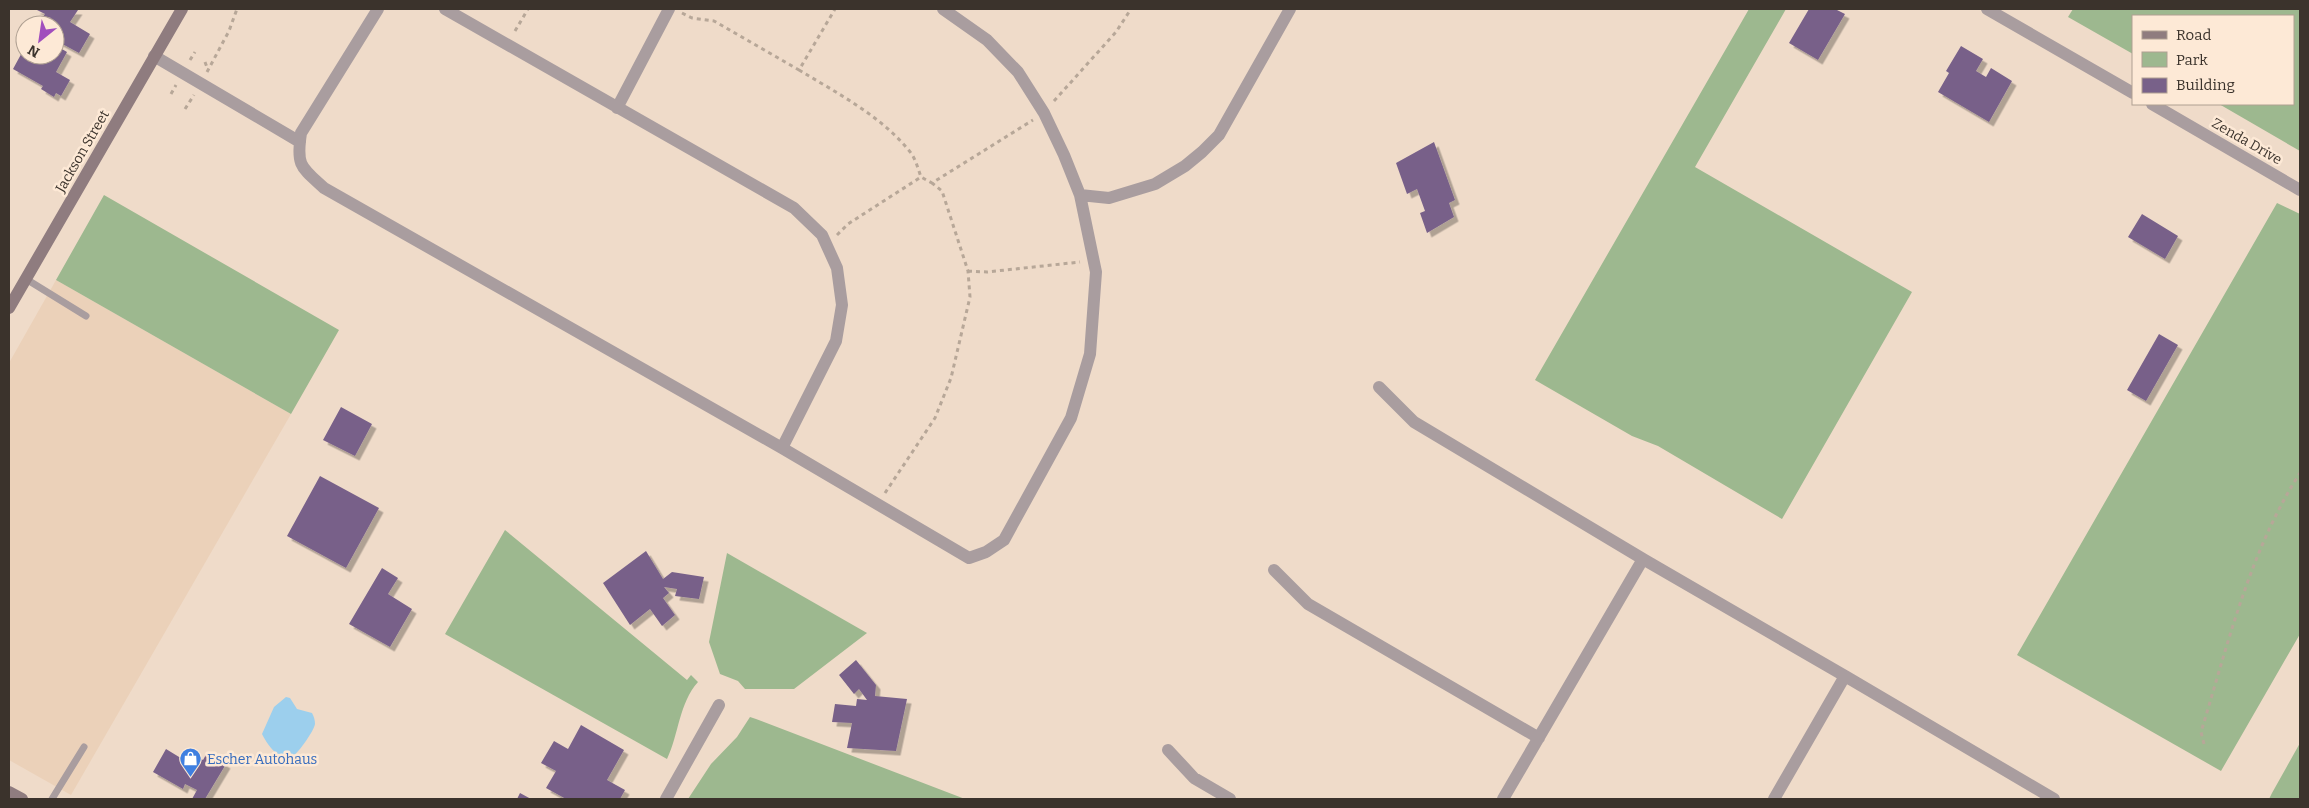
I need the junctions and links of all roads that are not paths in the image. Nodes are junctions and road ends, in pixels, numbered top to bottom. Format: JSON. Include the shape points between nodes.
{"nodes":[{"id":1,"x":182,"y":9,"type":"edge"},
{"id":2,"x":378,"y":9,"type":"edge"},
{"id":3,"x":445,"y":9,"type":"edge"},
{"id":4,"x":669,"y":9,"type":"edge"},
{"id":5,"x":943,"y":9,"type":"edge"},
{"id":6,"x":968,"y":9,"type":"edge"},
{"id":7,"x":1290,"y":9,"type":"edge"},
{"id":8,"x":1987,"y":9,"type":"edge"},
{"id":9,"x":962,"y":21,"type":"junction"},
{"id":10,"x":154,"y":56,"type":"junction"},
{"id":11,"x":2132,"y":92,"type":"edge"},
{"id":12,"x":2154,"y":105,"type":"edge"},
{"id":13,"x":617,"y":108,"type":"junction"},
{"id":14,"x":300,"y":142,"type":"junction"},
{"id":15,"x":2300,"y":190,"type":"edge"},
{"id":16,"x":1080,"y":196,"type":"junction"},
{"id":17,"x":26,"y":279,"type":"junction"},
{"id":18,"x":9,"y":308,"type":"edge"},
{"id":19,"x":86,"y":316,"type":"dead end"},
{"id":20,"x":1379,"y":387,"type":"dead end"},
{"id":21,"x":782,"y":448,"type":"junction"},
{"id":22,"x":1643,"y":559,"type":"junction"},
{"id":23,"x":1274,"y":570,"type":"dead end"},
{"id":24,"x":1846,"y":676,"type":"junction"},
{"id":25,"x":719,"y":705,"type":"dead end"},
{"id":26,"x":1539,"y":738,"type":"junction"},
{"id":27,"x":84,"y":747,"type":"dead end"},
{"id":28,"x":1168,"y":750,"type":"dead end"},
{"id":29,"x":9,"y":792,"type":"edge"},
{"id":30,"x":22,"y":799,"type":"edge"},
{"id":31,"x":52,"y":799,"type":"edge"},
{"id":32,"x":666,"y":799,"type":"edge"},
{"id":33,"x":1230,"y":799,"type":"edge"},
{"id":34,"x":1503,"y":799,"type":"edge"},
{"id":35,"x":1774,"y":799,"type":"edge"},
{"id":36,"x":2054,"y":799,"type":"edge"}],
"edges":[{"from":1,"to":10,"type":"main road","name":"Jackson Street"},
{"from":2,"to":14,"type":"street","via":[[301,133]]},
{"from":3,"to":13,"type":"street"},
{"from":4,"to":13,"type":"street"},
{"from":5,"to":9,"type":"street"},
{"from":6,"to":9,"type":"street"},
{"from":7,"to":16,"type":"street","via":[[1219,135],[1202,152],[1155,184],[1109,198]]},
{"from":8,"to":11,"type":"street"},
{"from":9,"to":16,"type":"street","via":[[987,40],[1018,72],[1044,113]]},
{"from":10,"to":14,"type":"street"},
{"from":10,"to":17,"type":"main road","name":"Jackson Street"},
{"from":12,"to":15,"type":"street","name":"Zenda Drive"},
{"from":13,"to":21,"type":"street","via":[[794,208],[825,240],[837,268],[842,305],[836,341]]},
{"from":14,"to":21,"type":"street","via":[[298,155],[303,170],[324,188]]},
{"from":16,"to":21,"type":"street","via":[[1096,272],[1090,354],[1071,418],[1004,540],[969,558]]},
{"from":17,"to":18,"type":"main road","name":"Jackson Street"},
{"from":17,"to":19,"type":"lane"},
{"from":20,"to":22,"type":"street","via":[[1414,422]]},
{"from":22,"to":24,"type":"street"},
{"from":22,"to":26,"type":"street"},
{"from":23,"to":26,"type":"street","via":[[1308,604]]},
{"from":24,"to":35,"type":"street"},
{"from":24,"to":36,"type":"street"},
{"from":25,"to":32,"type":"street"},
{"from":26,"to":34,"type":"street"},
{"from":27,"to":31,"type":"lane"},
{"from":28,"to":33,"type":"street","via":[[1194,778]]},
{"from":29,"to":30,"type":"main road"}]}
